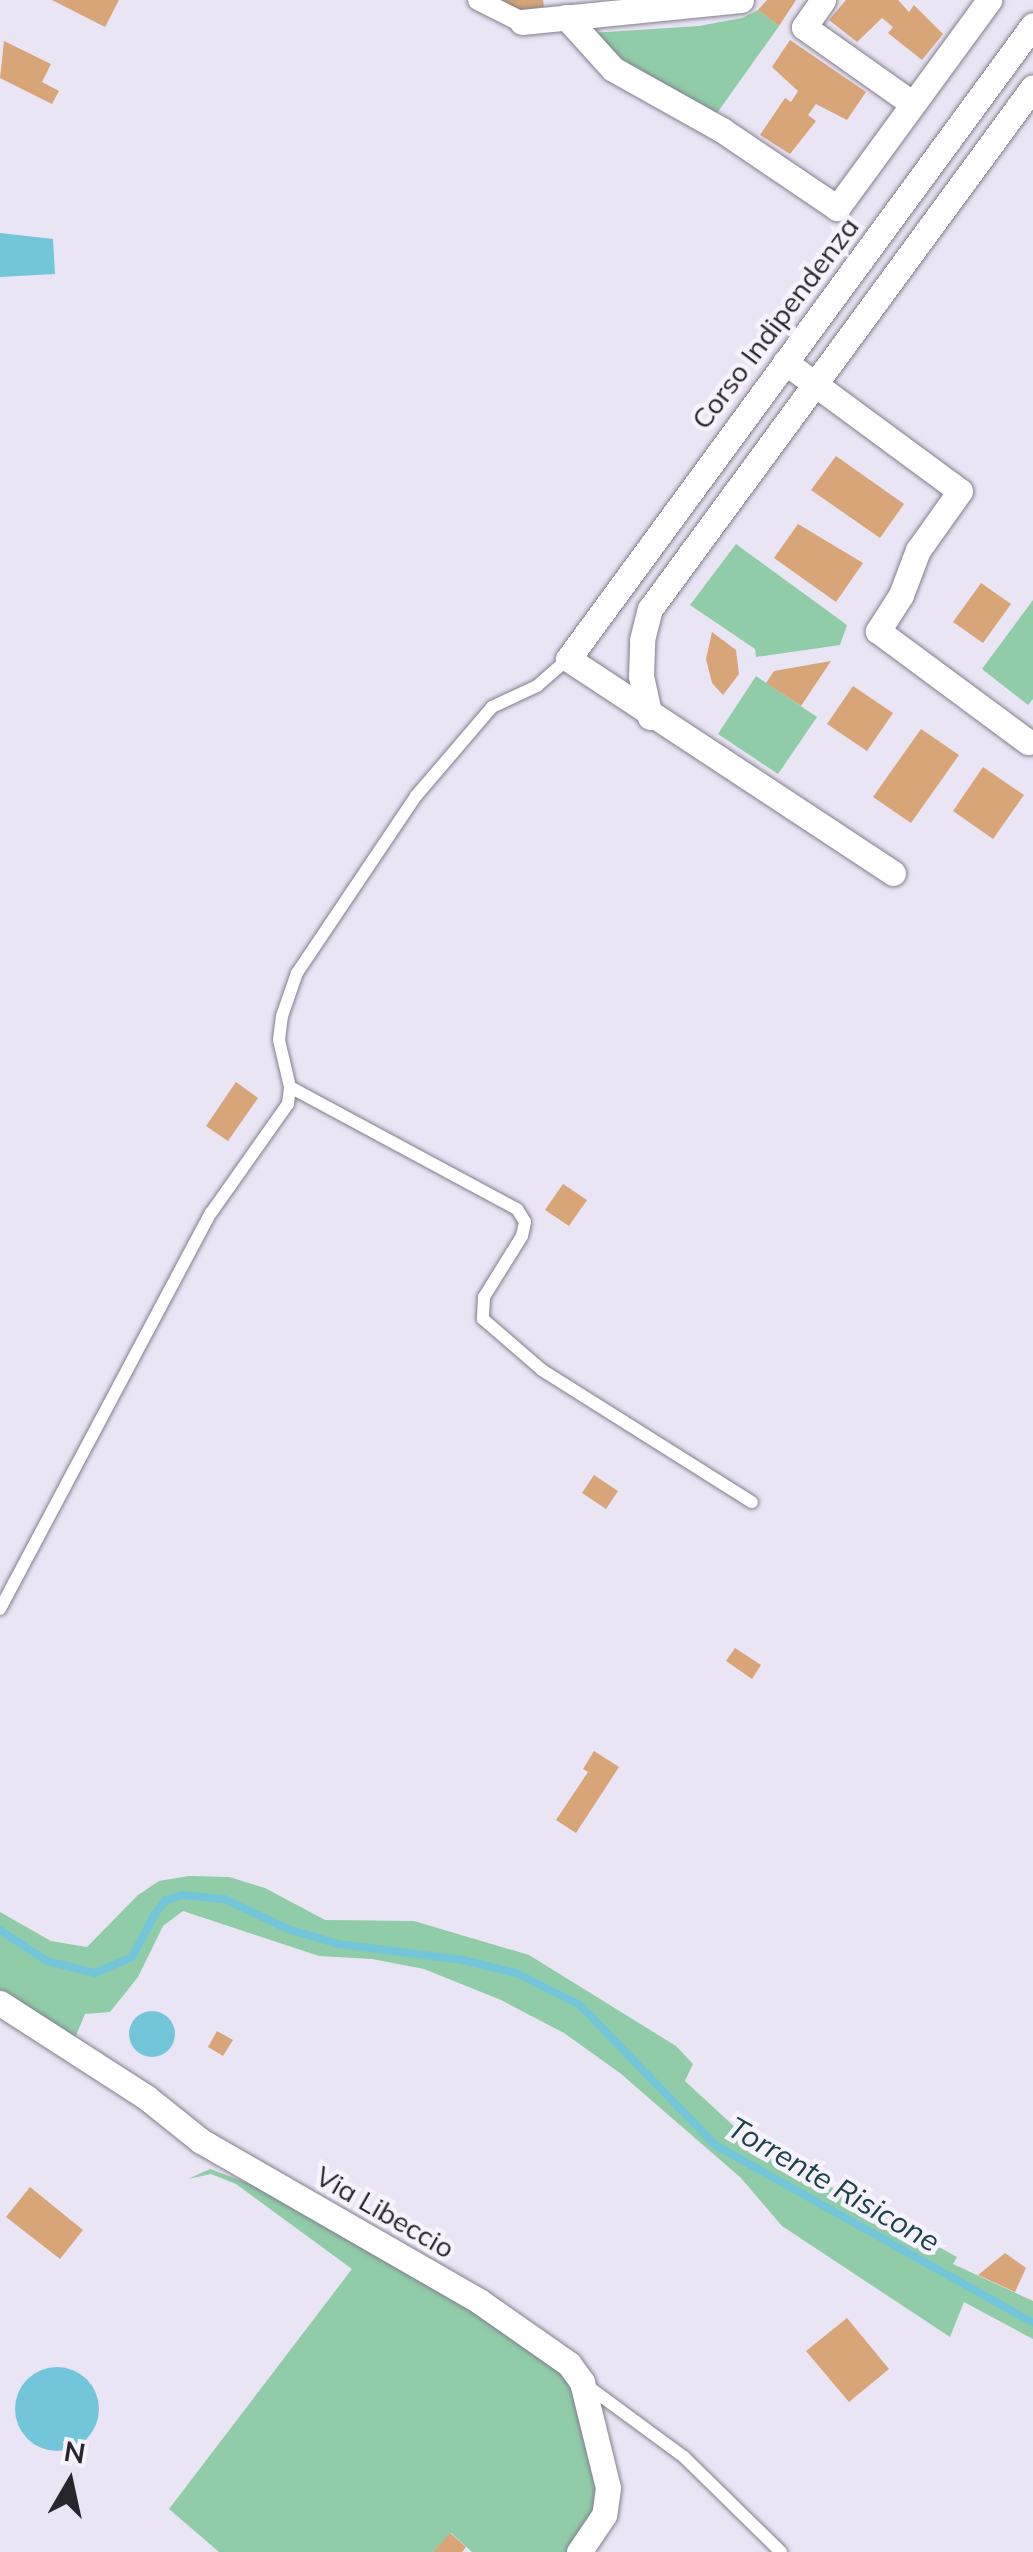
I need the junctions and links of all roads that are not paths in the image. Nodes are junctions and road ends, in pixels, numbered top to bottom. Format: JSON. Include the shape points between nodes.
{"nodes":[{"id":1,"x":478,"y":0,"type":"edge"},
{"id":2,"x":741,"y":0,"type":"edge"},
{"id":3,"x":823,"y":0,"type":"edge"},
{"id":4,"x":981,"y":3,"type":"edge"},
{"id":5,"x":565,"y":9,"type":"edge"},
{"id":6,"x":522,"y":22,"type":"joint"},
{"id":7,"x":1033,"y":25,"type":"edge"},
{"id":8,"x":1033,"y":87,"type":"edge"},
{"id":9,"x":913,"y":104,"type":"junction"},
{"id":10,"x":785,"y":362,"type":"junction"},
{"id":11,"x":815,"y":384,"type":"junction"},
{"id":12,"x":658,"y":531,"type":"junction"},
{"id":13,"x":689,"y":555,"type":"junction"},
{"id":14,"x":568,"y":659,"type":"junction"},
{"id":15,"x":650,"y":717,"type":"junction"},
{"id":16,"x":1028,"y":742,"type":"dead end"},
{"id":17,"x":893,"y":873,"type":"dead end"},
{"id":18,"x":290,"y":1087,"type":"junction"},
{"id":19,"x":752,"y":1502,"type":"dead end"},
{"id":20,"x":0,"y":1609,"type":"edge"},
{"id":21,"x":0,"y":2004,"type":"edge"},
{"id":22,"x":582,"y":2382,"type":"junction"},
{"id":23,"x":578,"y":2552,"type":"edge"},
{"id":24,"x":781,"y":2552,"type":"edge"}],
"edges":[{"from":1,"to":6,"type":"street"},
{"from":2,"to":5,"type":"street"},
{"from":3,"to":9,"type":"street","via":[[804,27]]},
{"from":4,"to":9,"type":"street"},
{"from":5,"to":6,"type":"street"},
{"from":5,"to":9,"type":"street","via":[[613,69],[722,130],[837,208]]},
{"from":7,"to":10,"type":"street","name":"Corso Indipendenza"},
{"from":8,"to":11,"type":"street"},
{"from":10,"to":11,"type":"street"},
{"from":10,"to":12,"type":"street","name":"Corso Indipendenza"},
{"from":11,"to":13,"type":"street"},
{"from":11,"to":16,"type":"street","via":[[960,491],[918,550],[878,631]]},
{"from":12,"to":13,"type":"street"},
{"from":12,"to":14,"type":"street","name":"Corso Indipendenza"},
{"from":13,"to":15,"type":"street","via":[[650,609],[642,640],[640,676]]},
{"from":14,"to":15,"type":"street"},
{"from":14,"to":18,"type":"lane","via":[[537,686],[492,707],[416,796],[297,973],[279,1040]]},
{"from":15,"to":17,"type":"street"},
{"from":18,"to":19,"type":"lane","via":[[517,1209],[525,1222],[522,1236],[484,1296],[483,1319],[542,1370]]},
{"from":18,"to":20,"type":"lane","via":[[288,1104],[212,1213]]},
{"from":21,"to":22,"type":"street","name":"Via Libeccio","via":[[146,2097],[201,2141],[479,2301],[553,2350]]},
{"from":22,"to":23,"type":"street","via":[[608,2503]]},
{"from":22,"to":24,"type":"lane","via":[[684,2457]]}]}
